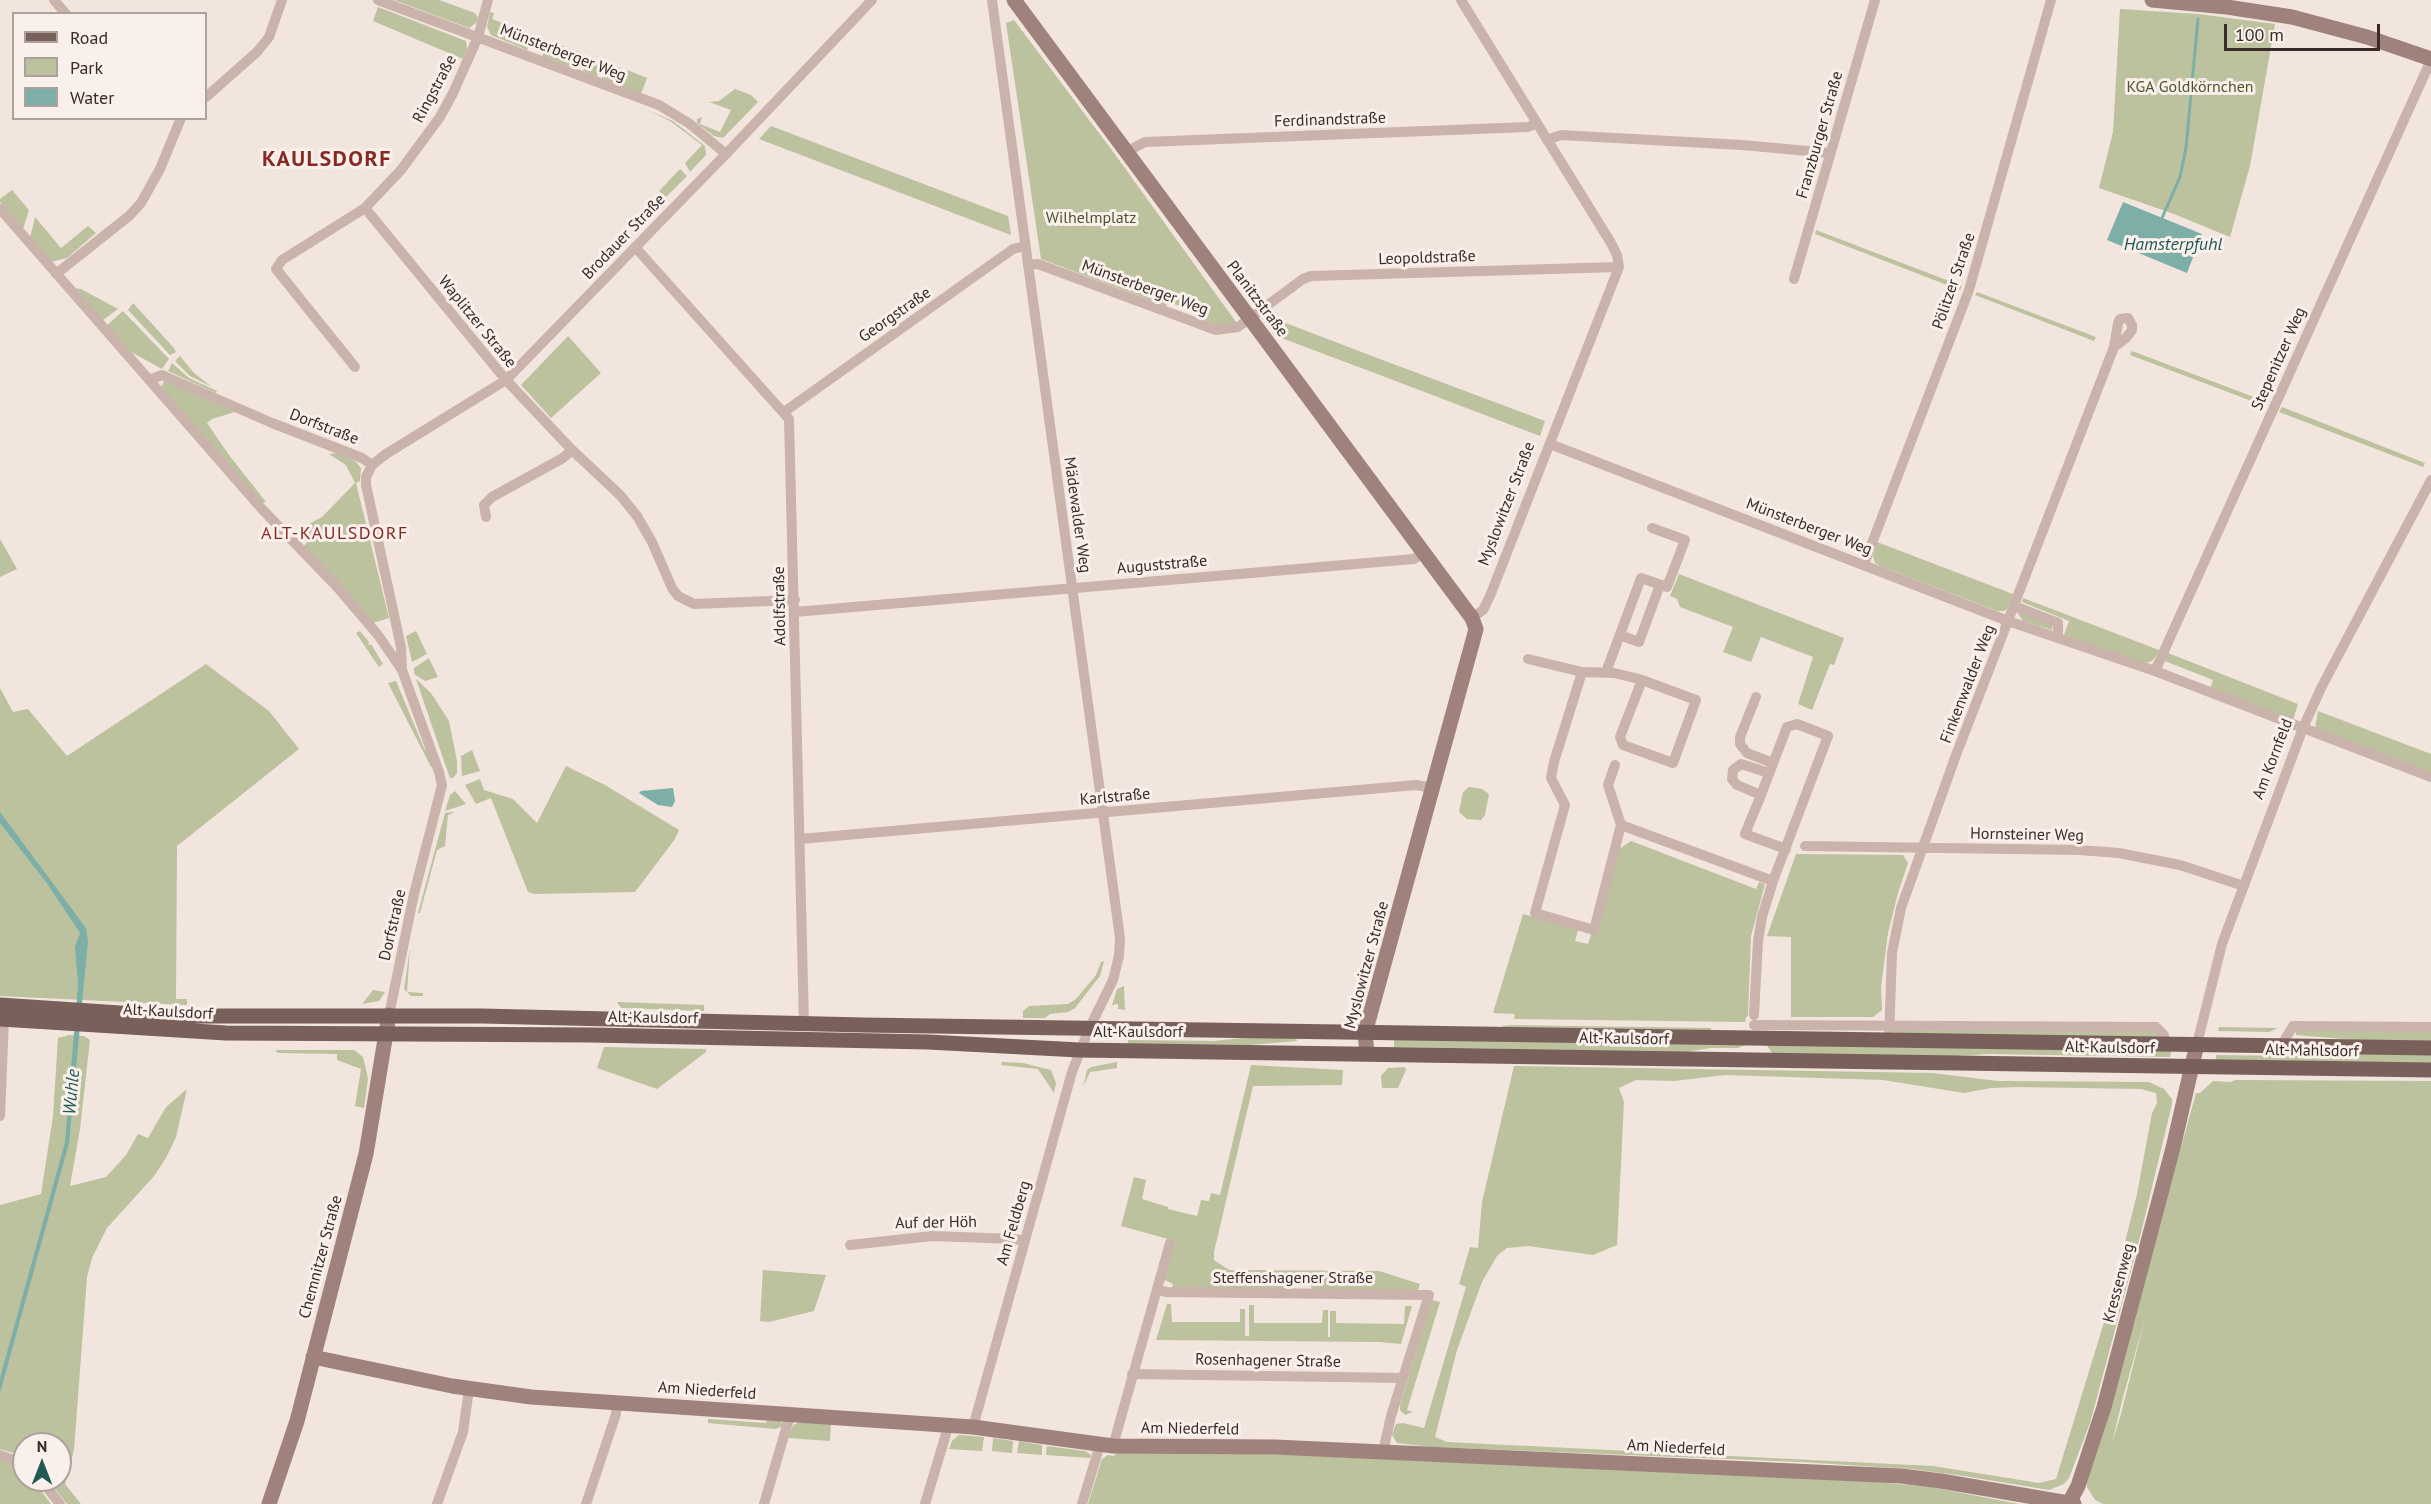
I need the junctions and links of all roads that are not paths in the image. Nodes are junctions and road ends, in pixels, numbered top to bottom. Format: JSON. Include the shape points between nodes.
{"nodes":[{"id":1,"x":54,"y":0,"type":"edge"},
{"id":2,"x":282,"y":0,"type":"edge"},
{"id":3,"x":378,"y":0,"type":"edge"},
{"id":4,"x":489,"y":0,"type":"edge"},
{"id":5,"x":872,"y":0,"type":"edge"},
{"id":6,"x":992,"y":0,"type":"edge"},
{"id":7,"x":1014,"y":0,"type":"edge"},
{"id":8,"x":1461,"y":0,"type":"edge"},
{"id":9,"x":1875,"y":0,"type":"edge"},
{"id":10,"x":2051,"y":0,"type":"edge"},
{"id":11,"x":2152,"y":0,"type":"edge"},
{"id":12,"x":64,"y":12,"type":"edge"},
{"id":13,"x":478,"y":37,"type":"junction"},
{"id":14,"x":2431,"y":59,"type":"edge"},
{"id":15,"x":207,"y":96,"type":"edge"},
{"id":16,"x":179,"y":120,"type":"edge"},
{"id":17,"x":1537,"y":123,"type":"junction"},
{"id":18,"x":1547,"y":140,"type":"junction"},
{"id":19,"x":1126,"y":152,"type":"junction"},
{"id":20,"x":1830,"y":153,"type":"junction"},
{"id":21,"x":726,"y":154,"type":"junction"},
{"id":22,"x":365,"y":208,"type":"junction"},
{"id":23,"x":0,"y":209,"type":"edge"},
{"id":24,"x":1025,"y":246,"type":"junction"},
{"id":25,"x":635,"y":247,"type":"junction"},
{"id":26,"x":1028,"y":265,"type":"junction"},
{"id":27,"x":1619,"y":267,"type":"junction"},
{"id":28,"x":56,"y":274,"type":"junction"},
{"id":29,"x":1794,"y":279,"type":"dead end"},
{"id":30,"x":1249,"y":319,"type":"junction"},
{"id":31,"x":2114,"y":347,"type":"dead end"},
{"id":32,"x":355,"y":367,"type":"dead end"},
{"id":33,"x":149,"y":380,"type":"junction"},
{"id":34,"x":506,"y":380,"type":"junction"},
{"id":35,"x":784,"y":412,"type":"junction"},
{"id":36,"x":1550,"y":444,"type":"junction"},
{"id":37,"x":572,"y":450,"type":"junction"},
{"id":38,"x":372,"y":465,"type":"junction"},
{"id":39,"x":2431,"y":480,"type":"edge"},
{"id":40,"x":486,"y":517,"type":"dead end"},
{"id":41,"x":1653,"y":528,"type":"dead end"},
{"id":42,"x":1422,"y":553,"type":"junction"},
{"id":43,"x":1864,"y":564,"type":"junction"},
{"id":44,"x":1660,"y":585,"type":"junction"},
{"id":45,"x":1072,"y":588,"type":"junction"},
{"id":46,"x":795,"y":606,"type":"junction"},
{"id":47,"x":2014,"y":606,"type":"junction"},
{"id":48,"x":1472,"y":618,"type":"junction"},
{"id":49,"x":2008,"y":621,"type":"junction"},
{"id":50,"x":396,"y":623,"type":"junction"},
{"id":51,"x":378,"y":635,"type":"junction"},
{"id":52,"x":1620,"y":635,"type":"junction"},
{"id":53,"x":2058,"y":638,"type":"junction"},
{"id":54,"x":1528,"y":659,"type":"dead end"},
{"id":55,"x":402,"y":670,"type":"junction"},
{"id":56,"x":2155,"y":671,"type":"junction"},
{"id":57,"x":1582,"y":672,"type":"junction"},
{"id":58,"x":1606,"y":672,"type":"junction"},
{"id":59,"x":1642,"y":680,"type":"junction"},
{"id":60,"x":1756,"y":697,"type":"dead end"},
{"id":61,"x":2303,"y":728,"type":"junction"},
{"id":62,"x":1623,"y":745,"type":"junction"},
{"id":63,"x":1771,"y":768,"type":"junction"},
{"id":64,"x":2431,"y":777,"type":"edge"},
{"id":65,"x":1433,"y":788,"type":"junction"},
{"id":66,"x":1761,"y":795,"type":"junction"},
{"id":67,"x":1104,"y":813,"type":"junction"},
{"id":68,"x":1621,"y":825,"type":"junction"},
{"id":69,"x":800,"y":839,"type":"junction"},
{"id":70,"x":1804,"y":846,"type":"dead end"},
{"id":71,"x":1921,"y":848,"type":"junction"},
{"id":72,"x":1786,"y":849,"type":"junction"},
{"id":73,"x":1773,"y":881,"type":"junction"},
{"id":74,"x":2244,"y":886,"type":"junction"},
{"id":75,"x":1,"y":1015,"type":"edge"},
{"id":76,"x":389,"y":1015,"type":"junction"},
{"id":77,"x":78,"y":1018,"type":"junction"},
{"id":78,"x":804,"y":1024,"type":"junction"},
{"id":79,"x":2431,"y":1027,"type":"edge"},
{"id":80,"x":1089,"y":1029,"type":"junction"},
{"id":81,"x":385,"y":1032,"type":"junction"},
{"id":82,"x":1365,"y":1033,"type":"junction"},
{"id":83,"x":1889,"y":1033,"type":"junction"},
{"id":84,"x":2197,"y":1044,"type":"junction"},
{"id":85,"x":2281,"y":1046,"type":"junction"},
{"id":86,"x":2431,"y":1048,"type":"edge"},
{"id":87,"x":1079,"y":1050,"type":"junction"},
{"id":88,"x":1367,"y":1053,"type":"junction"},
{"id":89,"x":2192,"y":1068,"type":"junction"},
{"id":90,"x":2431,"y":1070,"type":"edge"},
{"id":91,"x":0,"y":1116,"type":"edge"},
{"id":92,"x":1024,"y":1241,"type":"junction"},
{"id":93,"x":1170,"y":1243,"type":"dead end"},
{"id":94,"x":850,"y":1245,"type":"dead end"},
{"id":95,"x":1158,"y":1290,"type":"junction"},
{"id":96,"x":314,"y":1357,"type":"junction"},
{"id":97,"x":1132,"y":1374,"type":"junction"},
{"id":98,"x":1403,"y":1378,"type":"junction"},
{"id":99,"x":469,"y":1389,"type":"junction"},
{"id":100,"x":617,"y":1403,"type":"junction"},
{"id":101,"x":790,"y":1415,"type":"junction"},
{"id":102,"x":947,"y":1425,"type":"junction"},
{"id":103,"x":973,"y":1427,"type":"junction"},
{"id":104,"x":1106,"y":1445,"type":"junction"},
{"id":105,"x":1383,"y":1452,"type":"junction"},
{"id":106,"x":50,"y":1492,"type":"edge"},
{"id":107,"x":60,"y":1504,"type":"edge"},
{"id":108,"x":269,"y":1504,"type":"edge"},
{"id":109,"x":437,"y":1504,"type":"edge"},
{"id":110,"x":585,"y":1504,"type":"edge"},
{"id":111,"x":764,"y":1504,"type":"edge"},
{"id":112,"x":925,"y":1504,"type":"edge"},
{"id":113,"x":1083,"y":1504,"type":"edge"},
{"id":114,"x":2070,"y":1504,"type":"edge"}],
"edges":[{"from":1,"to":12,"type":"street"},
{"from":2,"to":15,"type":"street","via":[[268,37],[257,52]]},
{"from":3,"to":13,"type":"street","name":"Münsterberger Weg"},
{"from":4,"to":13,"type":"street","name":"Ringstraße"},
{"from":5,"to":21,"type":"street","name":"Brodauer Straße"},
{"from":6,"to":24,"type":"street","name":"Mädewalder Weg"},
{"from":7,"to":19,"type":"street","name":"Planitzstraße"},
{"from":8,"to":17,"type":"street"},
{"from":9,"to":20,"type":"street","name":"Franzburger Straße"},
{"from":10,"to":43,"type":"street","name":"Pölitzer Straße","via":[[1968,290]]},
{"from":11,"to":14,"type":"street","via":[[2292,17]]},
{"from":13,"to":21,"type":"street","name":"Münsterberger Weg","via":[[659,105],[683,118]]},
{"from":13,"to":22,"type":"street","name":"Ringstraße","via":[[440,117],[401,170]]},
{"from":14,"to":56,"type":"street","name":"Stepenitzer Weg"},
{"from":16,"to":28,"type":"street","via":[[160,169],[141,203]]},
{"from":17,"to":18,"type":"street"},
{"from":17,"to":19,"type":"street","name":"Ferdinandstraße","via":[[1527,128],[1145,142]]},
{"from":18,"to":20,"type":"street","via":[[1561,135]]},
{"from":18,"to":27,"type":"street","via":[[1611,243]]},
{"from":19,"to":30,"type":"street","name":"Planitzstraße"},
{"from":20,"to":29,"type":"street","name":"Franzburger Straße"},
{"from":21,"to":25,"type":"street","name":"Brodauer Straße"},
{"from":22,"to":32,"type":"street","name":"Ringstraße","via":[[282,260],[276,269]]},
{"from":22,"to":34,"type":"street","name":"Waplitzer Straße"},
{"from":23,"to":28,"type":"street","name":"Dorfstraße"},
{"from":24,"to":26,"type":"street","name":"Mädewalder Weg"},
{"from":24,"to":35,"type":"street","name":"Georgstraße","via":[[1016,247]]},
{"from":25,"to":34,"type":"street","name":"Brodauer Straße"},
{"from":25,"to":35,"type":"street"},
{"from":26,"to":30,"type":"street","name":"Münsterberger Weg","via":[[1038,264],[1216,330],[1238,327]]},
{"from":26,"to":45,"type":"street","name":"Mädewalder Weg"},
{"from":27,"to":30,"type":"street","name":"Leopoldstraße","via":[[1311,276]]},
{"from":27,"to":36,"type":"street","name":"Myslowitzer Straße"},
{"from":28,"to":33,"type":"street","name":"Dorfstraße"},
{"from":30,"to":42,"type":"street","name":"Planitzstraße"},
{"from":31,"to":47,"type":"street","name":"Finkenwalder Weg"},
{"from":33,"to":38,"type":"street","name":"Dorfstraße","via":[[162,375]]},
{"from":33,"to":51,"type":"street","name":"Dorfstraße"},
{"from":34,"to":37,"type":"street","name":"Waplitzer Straße"},
{"from":34,"to":38,"type":"street","name":"Brodauer Straße"},
{"from":35,"to":46,"type":"street","name":"Adolfstraße","via":[[789,419]]},
{"from":36,"to":43,"type":"street","name":"Münsterberger Weg"},
{"from":36,"to":48,"type":"street","name":"Myslowitzer Straße","via":[[1486,605]]},
{"from":37,"to":40,"type":"street","via":[[492,497],[484,505]]},
{"from":37,"to":46,"type":"street","name":"Waplitzer Straße","via":[[614,488],[637,516],[656,548],[672,588],[684,600],[694,604]]},
{"from":38,"to":50,"type":"street","name":"Dorfstraße","via":[[366,485]]},
{"from":39,"to":61,"type":"street","name":"Am Kornfeld"},
{"from":41,"to":44,"type":"street","via":[[1685,540],[1667,587]]},
{"from":42,"to":45,"type":"street","name":"Auguststraße","via":[[1414,559]]},
{"from":42,"to":48,"type":"street","name":"Planitzstraße"},
{"from":43,"to":49,"type":"street","name":"Münsterberger Weg"},
{"from":44,"to":52,"type":"street","via":[[1641,578]]},
{"from":44,"to":52,"type":"street","via":[[1639,642]]},
{"from":45,"to":46,"type":"street","name":"Auguststraße"},
{"from":45,"to":67,"type":"street","name":"Mädewalder Weg"},
{"from":46,"to":69,"type":"street","name":"Adolfstraße"},
{"from":47,"to":49,"type":"street","name":"Finkenwalder Weg"},
{"from":47,"to":53,"type":"street","via":[[2058,623]]},
{"from":48,"to":65,"type":"street","name":"Myslowitzer Straße","via":[[1476,629]]},
{"from":49,"to":53,"type":"street","name":"Münsterberger Weg"},
{"from":49,"to":71,"type":"street","name":"Finkenwalder Weg"},
{"from":50,"to":51,"type":"street"},
{"from":50,"to":55,"type":"street","name":"Dorfstraße"},
{"from":51,"to":55,"type":"street","name":"Dorfstraße"},
{"from":52,"to":58,"type":"street"},
{"from":53,"to":56,"type":"street","name":"Münsterberger Weg"},
{"from":54,"to":57,"type":"street"},
{"from":55,"to":76,"type":"street","name":"Dorfstraße","via":[[442,785]]},
{"from":56,"to":61,"type":"street","name":"Münsterberger Weg"},
{"from":57,"to":58,"type":"street"},
{"from":57,"to":68,"type":"street","via":[[1554,762],[1551,778],[1565,805],[1535,913],[1594,930]]},
{"from":58,"to":59,"type":"street"},
{"from":59,"to":62,"type":"street","via":[[1620,737]]},
{"from":59,"to":62,"type":"street","via":[[1696,700],[1672,763]]},
{"from":60,"to":63,"type":"street","via":[[1740,744]]},
{"from":61,"to":64,"type":"street","name":"Münsterberger Weg"},
{"from":61,"to":74,"type":"street","name":"Am Kornfeld"},
{"from":62,"to":68,"type":"street","via":[[1608,784]]},
{"from":63,"to":66,"type":"street"},
{"from":63,"to":66,"type":"street","via":[[1744,764],[1732,772],[1737,785]]},
{"from":63,"to":72,"type":"street","via":[[1787,727],[1797,724],[1828,736]]},
{"from":65,"to":67,"type":"street","name":"Karlstraße","via":[[1416,785]]},
{"from":65,"to":82,"type":"street","name":"Myslowitzer Straße"},
{"from":66,"to":72,"type":"street","via":[[1745,834]]},
{"from":67,"to":69,"type":"street","name":"Karlstraße"},
{"from":67,"to":80,"type":"street","name":"Mädewalder Weg","via":[[1119,956],[1113,980]]},
{"from":68,"to":73,"type":"street"},
{"from":69,"to":78,"type":"street","name":"Adolfstraße"},
{"from":70,"to":71,"type":"street","name":"Hornsteiner Weg"},
{"from":71,"to":74,"type":"street","name":"Hornsteiner Weg","via":[[2119,853],[2180,864]]},
{"from":71,"to":83,"type":"street","name":"Finkenwalder Weg","via":[[1901,908],[1892,953]]},
{"from":72,"to":73,"type":"street"},
{"from":73,"to":83,"type":"street","name":"Alt-Kaulsdorf","via":[[1758,941],[1754,1020]]},
{"from":74,"to":84,"type":"street","name":"Am Kornfeld","via":[[2222,944]]},
{"from":75,"to":77,"type":"main road"},
{"from":75,"to":91,"type":"street"},
{"from":76,"to":77,"type":"main road","name":"Alt-Kaulsdorf"},
{"from":76,"to":78,"type":"main road","name":"Alt-Kaulsdorf"},
{"from":76,"to":81,"type":"street","name":"Chemnitzer Straße"},
{"from":77,"to":81,"type":"main road","name":"Alt-Kaulsdorf","via":[[226,1033]]},
{"from":78,"to":80,"type":"main road","name":"Alt-Kaulsdorf"},
{"from":79,"to":85,"type":"street","via":[[2293,1026]]},
{"from":80,"to":82,"type":"main road","name":"Alt-Kaulsdorf"},
{"from":80,"to":87,"type":"street","name":"Am Feldberg"},
{"from":81,"to":87,"type":"main road","name":"Alt-Kaulsdorf","via":[[918,1042]]},
{"from":81,"to":96,"type":"street","name":"Chemnitzer Straße","via":[[366,1154]]},
{"from":82,"to":83,"type":"main road","name":"Alt-Kaulsdorf"},
{"from":82,"to":88,"type":"street","name":"Myslowitzer Straße"},
{"from":83,"to":84,"type":"main road","name":"Alt-Kaulsdorf"},
{"from":84,"to":85,"type":"main road","name":"Alt-Mahlsdorf"},
{"from":84,"to":89,"type":"street","name":"Am Kornfeld"},
{"from":85,"to":86,"type":"main road","name":"Alt-Mahlsdorf"},
{"from":87,"to":88,"type":"main road","name":"Alt-Kaulsdorf"},
{"from":87,"to":92,"type":"street","name":"Am Feldberg"},
{"from":88,"to":89,"type":"main road","name":"Alt-Kaulsdorf"},
{"from":89,"to":90,"type":"main road","name":"Alt-Mahlsdorf"},
{"from":89,"to":114,"type":"street","name":"Kressenweg","via":[[2104,1407]]},
{"from":92,"to":94,"type":"street","name":"Auf der Höh","via":[[932,1236]]},
{"from":92,"to":103,"type":"street","name":"Am Feldberg"},
{"from":93,"to":95,"type":"street"},
{"from":95,"to":97,"type":"street"},
{"from":95,"to":98,"type":"street","name":"Steffenshagener Straße","via":[[1429,1295]]},
{"from":96,"to":99,"type":"street","name":"Am Niederfeld"},
{"from":96,"to":108,"type":"street","name":"Chemnitzer Straße"},
{"from":97,"to":98,"type":"street","name":"Rosenhagener Straße"},
{"from":97,"to":104,"type":"street"},
{"from":98,"to":105,"type":"street"},
{"from":99,"to":100,"type":"street","name":"Am Niederfeld","via":[[531,1398]]},
{"from":99,"to":109,"type":"street","via":[[463,1432]]},
{"from":100,"to":101,"type":"street","name":"Am Niederfeld"},
{"from":100,"to":110,"type":"street"},
{"from":101,"to":102,"type":"street","name":"Am Niederfeld"},
{"from":101,"to":111,"type":"street"},
{"from":102,"to":103,"type":"street","name":"Am Niederfeld"},
{"from":102,"to":112,"type":"street"},
{"from":103,"to":104,"type":"street","name":"Am Niederfeld"},
{"from":104,"to":105,"type":"street","name":"Am Niederfeld"},
{"from":104,"to":113,"type":"street"},
{"from":105,"to":114,"type":"street","name":"Am Niederfeld","via":[[1901,1476]]},
{"from":106,"to":107,"type":"street"}]}
